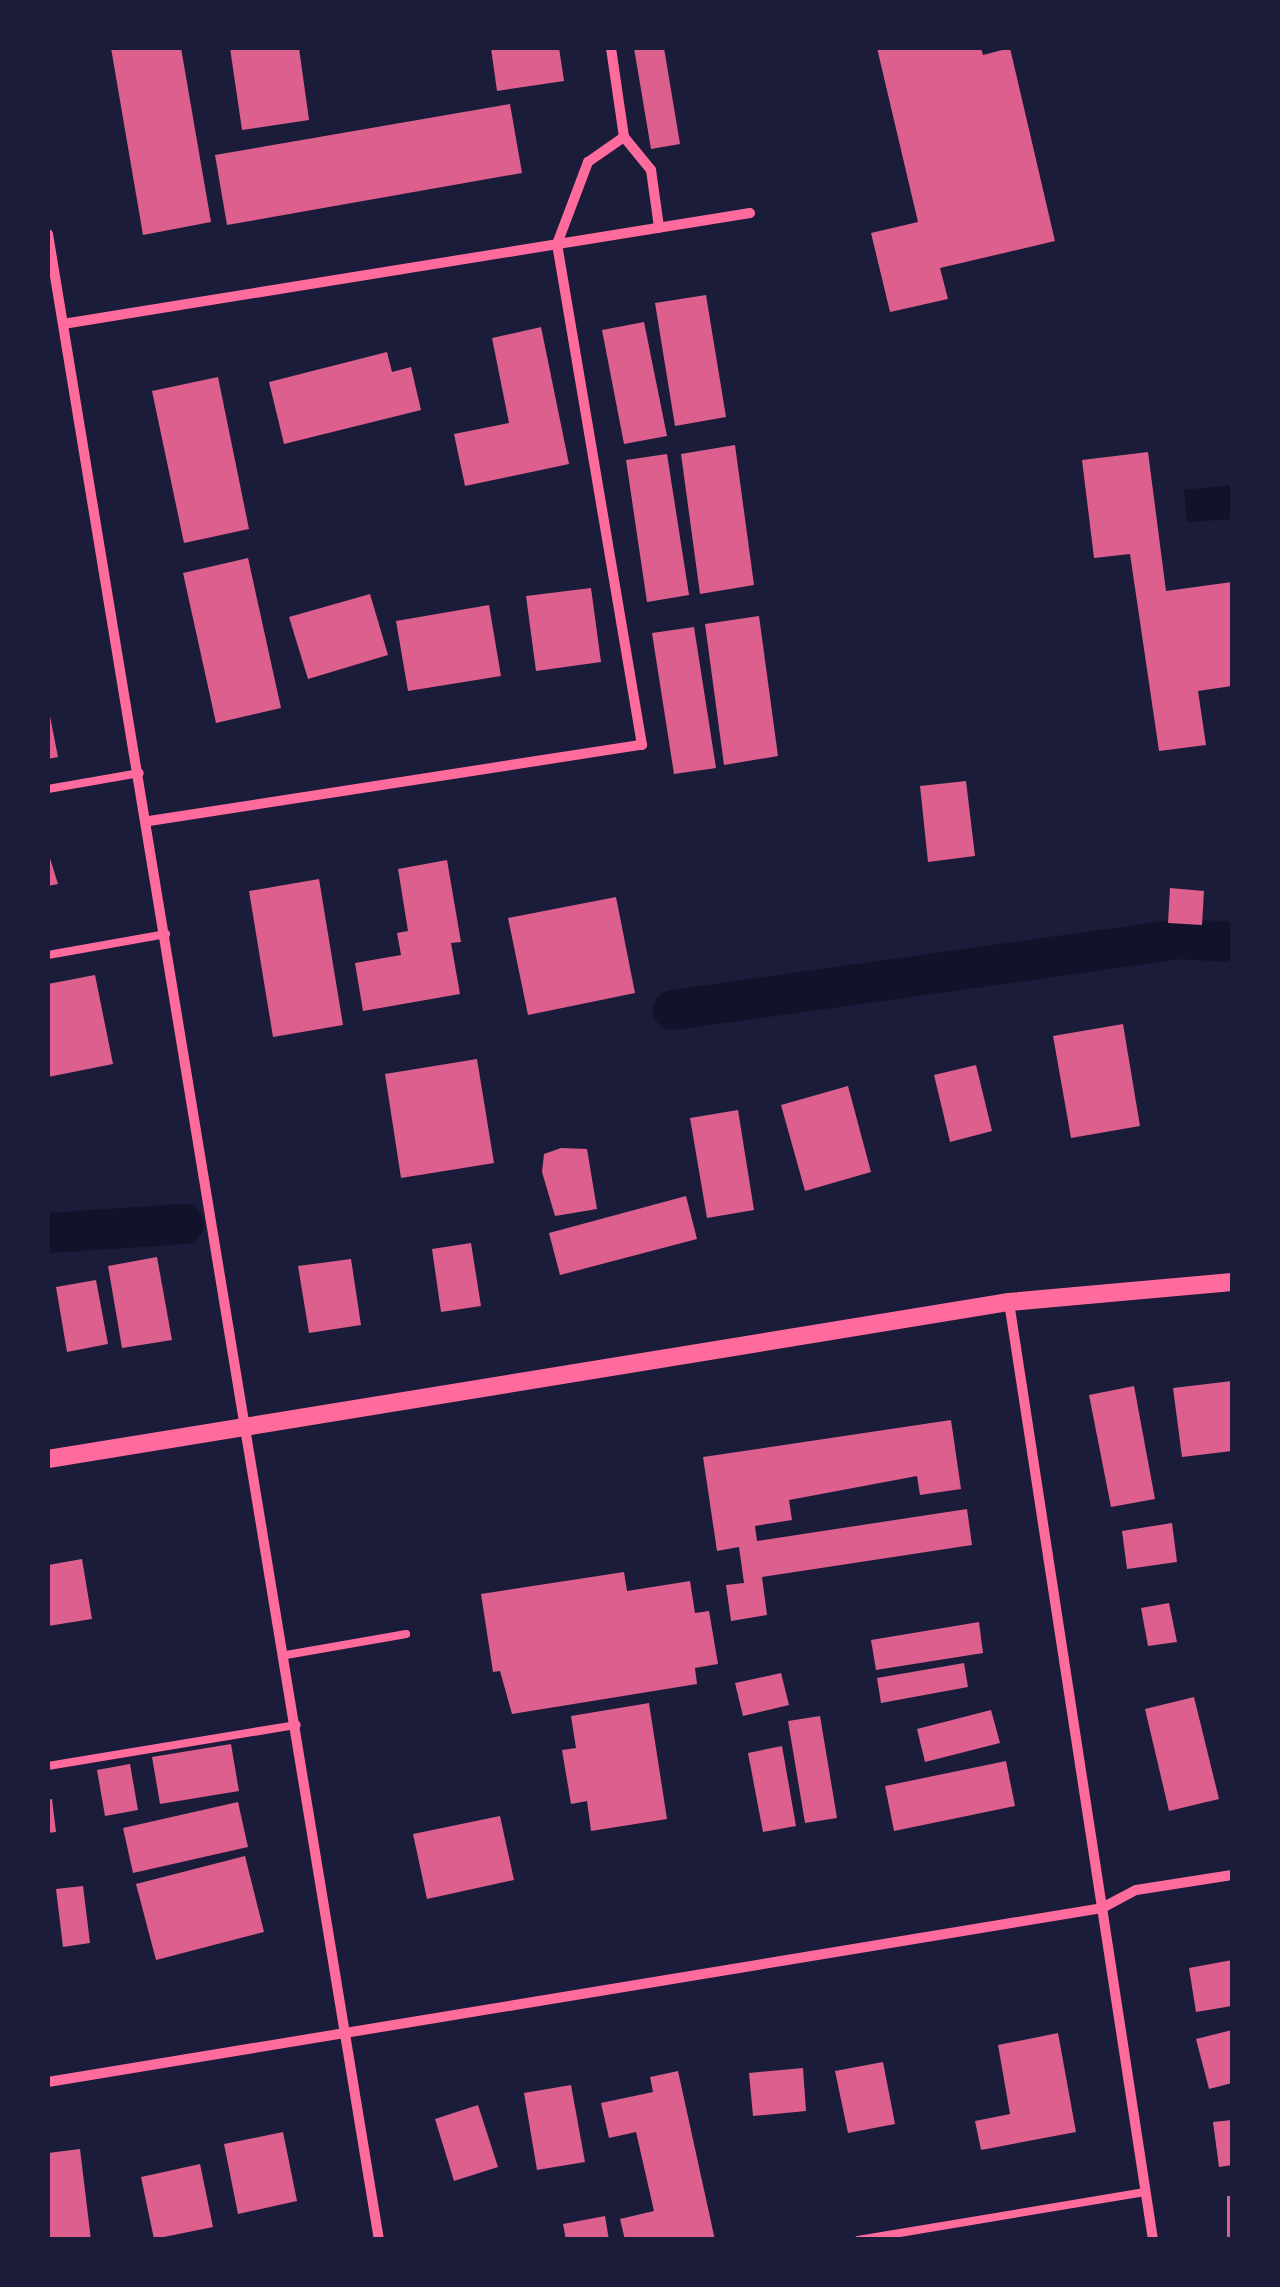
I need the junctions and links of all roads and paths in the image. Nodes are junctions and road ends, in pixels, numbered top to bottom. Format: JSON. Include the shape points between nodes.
{"nodes":[{"id":1,"x":611,"y":48,"type":"edge"},
{"id":2,"x":624,"y":136,"type":"junction"},
{"id":3,"x":750,"y":212,"type":"dead end"},
{"id":4,"x":660,"y":227,"type":"junction"},
{"id":5,"x":48,"y":234,"type":"edge"},
{"id":6,"x":556,"y":244,"type":"junction"},
{"id":7,"x":63,"y":324,"type":"junction"},
{"id":8,"x":140,"y":773,"type":"junction"},
{"id":9,"x":48,"y":789,"type":"edge"},
{"id":10,"x":148,"y":821,"type":"junction"},
{"id":11,"x":167,"y":934,"type":"junction"},
{"id":12,"x":48,"y":955,"type":"edge"},
{"id":13,"x":1232,"y":1282,"type":"edge"},
{"id":14,"x":1009,"y":1302,"type":"junction"},
{"id":15,"x":250,"y":1426,"type":"junction"},
{"id":16,"x":48,"y":1458,"type":"edge"},
{"id":17,"x":406,"y":1634,"type":"dead end"},
{"id":18,"x":286,"y":1654,"type":"junction"},
{"id":19,"x":298,"y":1725,"type":"junction"},
{"id":20,"x":48,"y":1766,"type":"edge"},
{"id":21,"x":1232,"y":1875,"type":"edge"},
{"id":22,"x":1102,"y":1908,"type":"junction"},
{"id":23,"x":347,"y":2033,"type":"junction"},
{"id":24,"x":48,"y":2082,"type":"edge"},
{"id":25,"x":1145,"y":2192,"type":"junction"},
{"id":26,"x":379,"y":2240,"type":"edge"},
{"id":27,"x":858,"y":2240,"type":"edge"},
{"id":28,"x":1153,"y":2240,"type":"edge"}],
"edges":[{"from":1,"to":2,"type":"street"},
{"from":2,"to":4,"type":"street","via":[[651,170]]},
{"from":2,"to":6,"type":"street","via":[[588,162]]},
{"from":3,"to":4,"type":"street"},
{"from":4,"to":6,"type":"street"},
{"from":5,"to":7,"type":"street"},
{"from":6,"to":7,"type":"street"},
{"from":6,"to":10,"type":"street","via":[[642,744]]},
{"from":7,"to":8,"type":"street"},
{"from":8,"to":9,"type":"lane"},
{"from":8,"to":10,"type":"street"},
{"from":10,"to":11,"type":"street"},
{"from":11,"to":12,"type":"lane"},
{"from":11,"to":15,"type":"street"},
{"from":13,"to":14,"type":"street"},
{"from":14,"to":15,"type":"street"},
{"from":14,"to":22,"type":"street"},
{"from":15,"to":16,"type":"street"},
{"from":15,"to":18,"type":"street"},
{"from":17,"to":18,"type":"lane"},
{"from":18,"to":19,"type":"street"},
{"from":19,"to":20,"type":"lane"},
{"from":19,"to":23,"type":"street"},
{"from":21,"to":22,"type":"street","via":[[1136,1890]]},
{"from":22,"to":23,"type":"street"},
{"from":22,"to":25,"type":"street"},
{"from":23,"to":24,"type":"street"},
{"from":23,"to":26,"type":"street"},
{"from":25,"to":27,"type":"lane"},
{"from":25,"to":28,"type":"street"}]}
